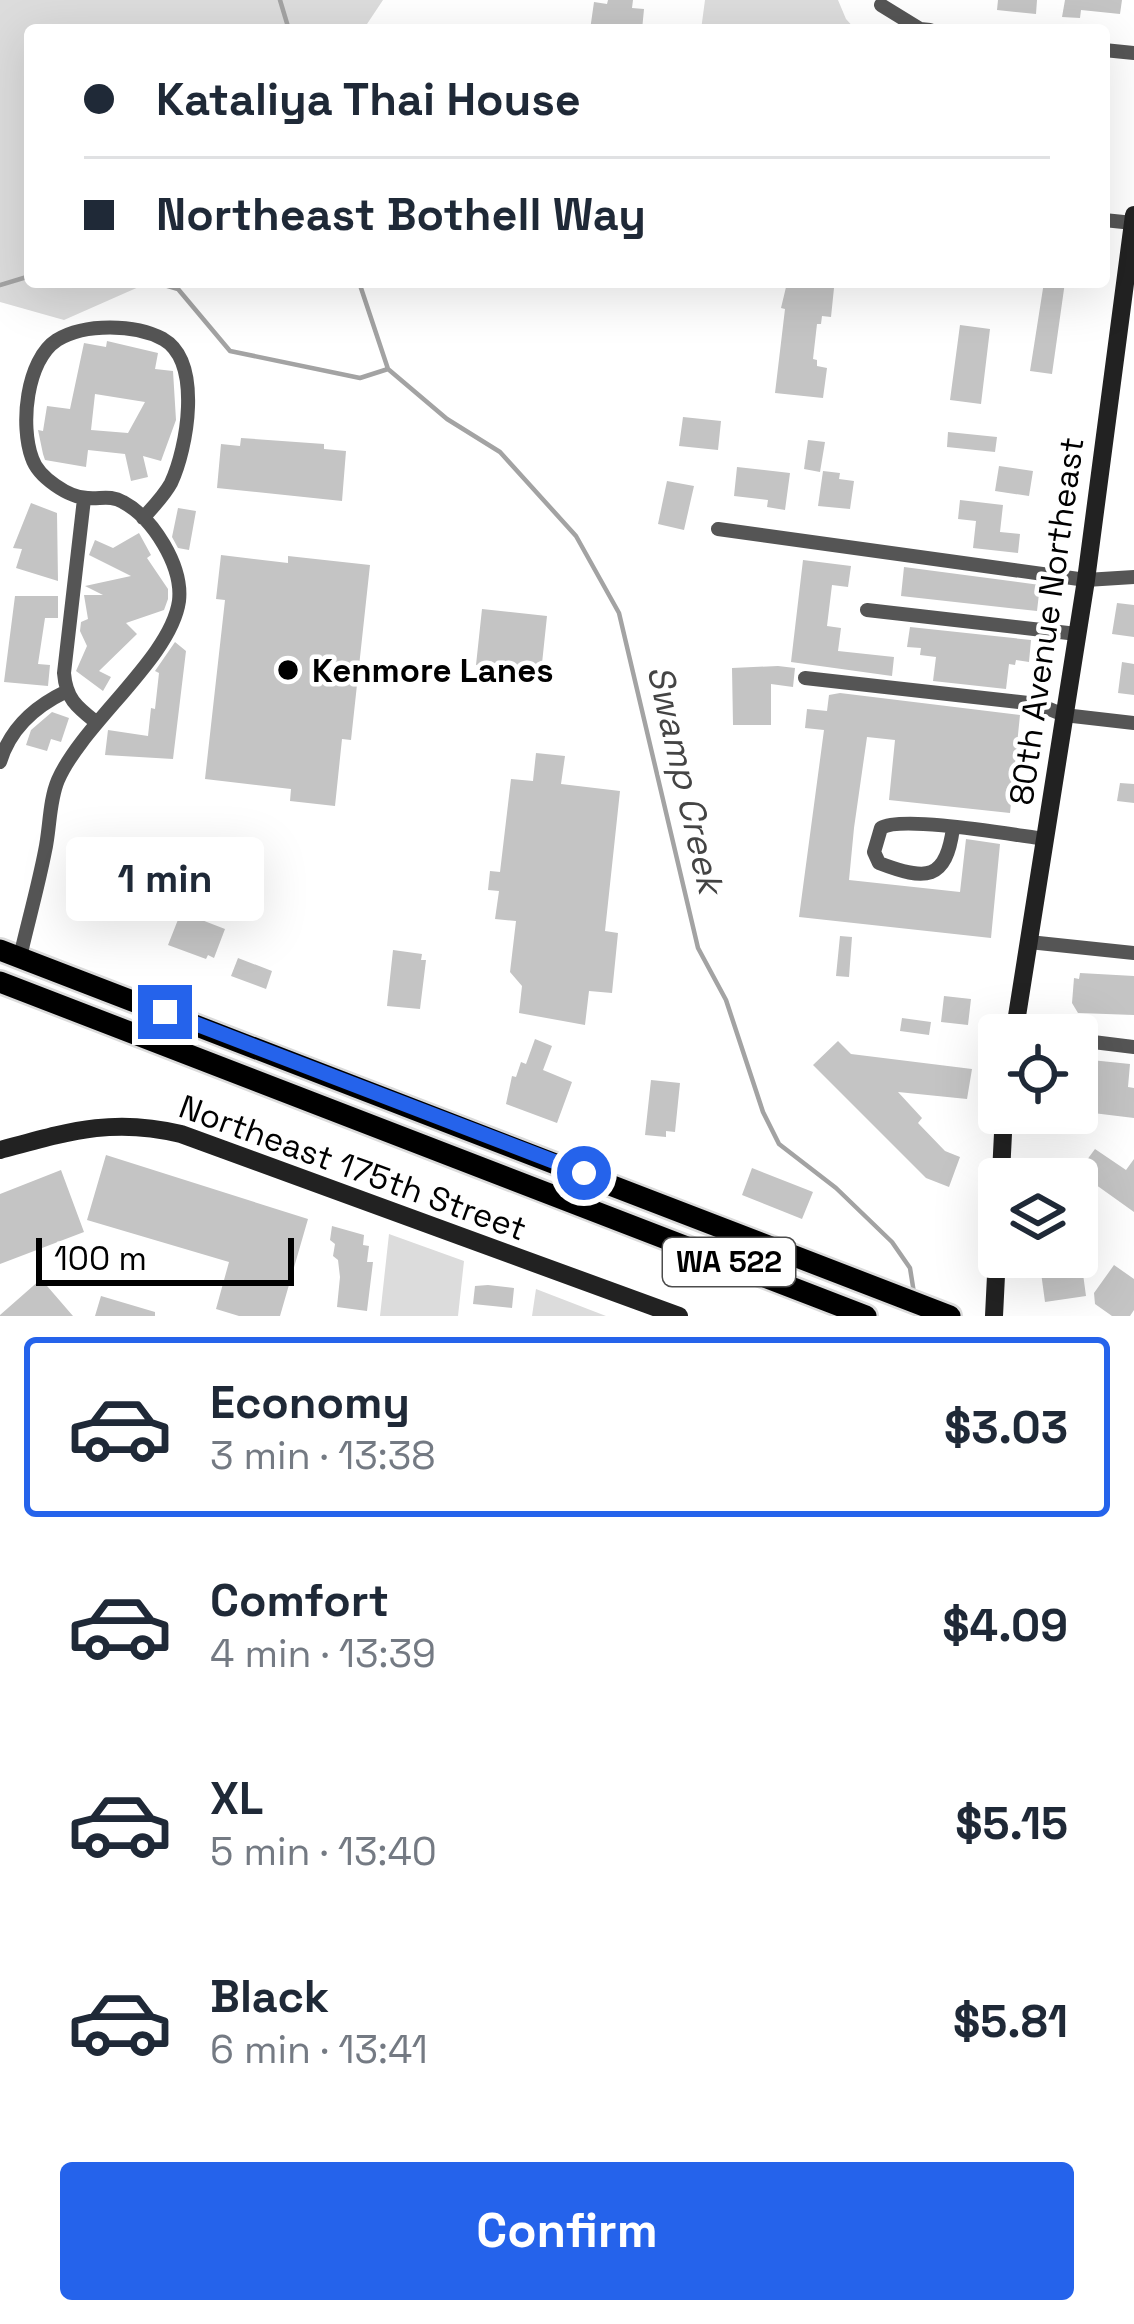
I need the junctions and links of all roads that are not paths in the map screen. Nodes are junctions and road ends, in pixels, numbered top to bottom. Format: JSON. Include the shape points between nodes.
{"nodes":[{"id":1,"x":881,"y":4,"type":"dead end"},
{"id":2,"x":912,"y":24,"type":"edge"},
{"id":3,"x":1133,"y":219,"type":"edge"},
{"id":4,"x":85,"y":499,"type":"junction"},
{"id":5,"x":143,"y":518,"type":"junction"},
{"id":6,"x":718,"y":529,"type":"dead end"},
{"id":7,"x":1134,"y":577,"type":"edge"},
{"id":8,"x":1086,"y":580,"type":"junction"},
{"id":9,"x":867,"y":610,"type":"dead end"},
{"id":10,"x":1077,"y":634,"type":"junction"},
{"id":11,"x":805,"y":678,"type":"dead end"},
{"id":12,"x":65,"y":692,"type":"junction"},
{"id":13,"x":1064,"y":715,"type":"junction"},
{"id":14,"x":97,"y":723,"type":"junction"},
{"id":15,"x":1134,"y":723,"type":"edge"},
{"id":16,"x":0,"y":763,"type":"edge"},
{"id":17,"x":953,"y":828,"type":"junction"},
{"id":18,"x":1045,"y":839,"type":"junction"},
{"id":19,"x":1029,"y":942,"type":"junction"},
{"id":20,"x":10,"y":953,"type":"edge"},
{"id":21,"x":1134,"y":953,"type":"edge"},
{"id":22,"x":0,"y":982,"type":"edge"},
{"id":23,"x":1017,"y":1014,"type":"edge"},
{"id":24,"x":1098,"y":1043,"type":"edge"},
{"id":25,"x":1134,"y":1047,"type":"edge"},
{"id":26,"x":1003,"y":1134,"type":"edge"},
{"id":27,"x":0,"y":1150,"type":"edge"},
{"id":28,"x":679,"y":1316,"type":"edge"},
{"id":29,"x":866,"y":1316,"type":"edge"},
{"id":30,"x":950,"y":1316,"type":"edge"},
{"id":31,"x":994,"y":1316,"type":"edge"}],
"edges":[{"from":1,"to":2,"type":"street"},
{"from":3,"to":8,"type":"main road","name":"80th Avenue Northeast"},
{"from":4,"to":5,"type":"street","via":[[123,502]]},
{"from":4,"to":5,"type":"street","via":[[47,480],[28,447],[39,360],[57,340],[89,330],[152,333],[170,343],[189,391],[180,462]]},
{"from":4,"to":12,"type":"street"},
{"from":5,"to":14,"type":"street","via":[[172,561],[179,603]]},
{"from":6,"to":8,"type":"street"},
{"from":7,"to":8,"type":"street"},
{"from":8,"to":10,"type":"main road","name":"80th Avenue Northeast"},
{"from":9,"to":10,"type":"street"},
{"from":10,"to":13,"type":"main road","name":"80th Avenue Northeast"},
{"from":11,"to":13,"type":"street","via":[[1036,704]]},
{"from":12,"to":14,"type":"street"},
{"from":12,"to":16,"type":"street","via":[[24,719]]},
{"from":13,"to":15,"type":"street"},
{"from":13,"to":18,"type":"main road","name":"80th Avenue Northeast"},
{"from":14,"to":20,"type":"street","via":[[56,783],[46,850]]},
{"from":17,"to":17,"type":"street","via":[[892,821],[874,852],[892,868],[932,872],[949,857]]},
{"from":17,"to":18,"type":"street"},
{"from":18,"to":19,"type":"main road","name":"80th Avenue Northeast"},
{"from":19,"to":21,"type":"street"},
{"from":19,"to":23,"type":"main road","name":"80th Avenue Northeast"},
{"from":20,"to":30,"type":"main road","number":"WA 522"},
{"from":22,"to":29,"type":"main road","number":"WA 522"},
{"from":24,"to":25,"type":"street"},
{"from":26,"to":31,"type":"main road"},
{"from":27,"to":28,"type":"main road","name":"Northeast 175th Street","via":[[112,1124],[182,1134]]}]}
